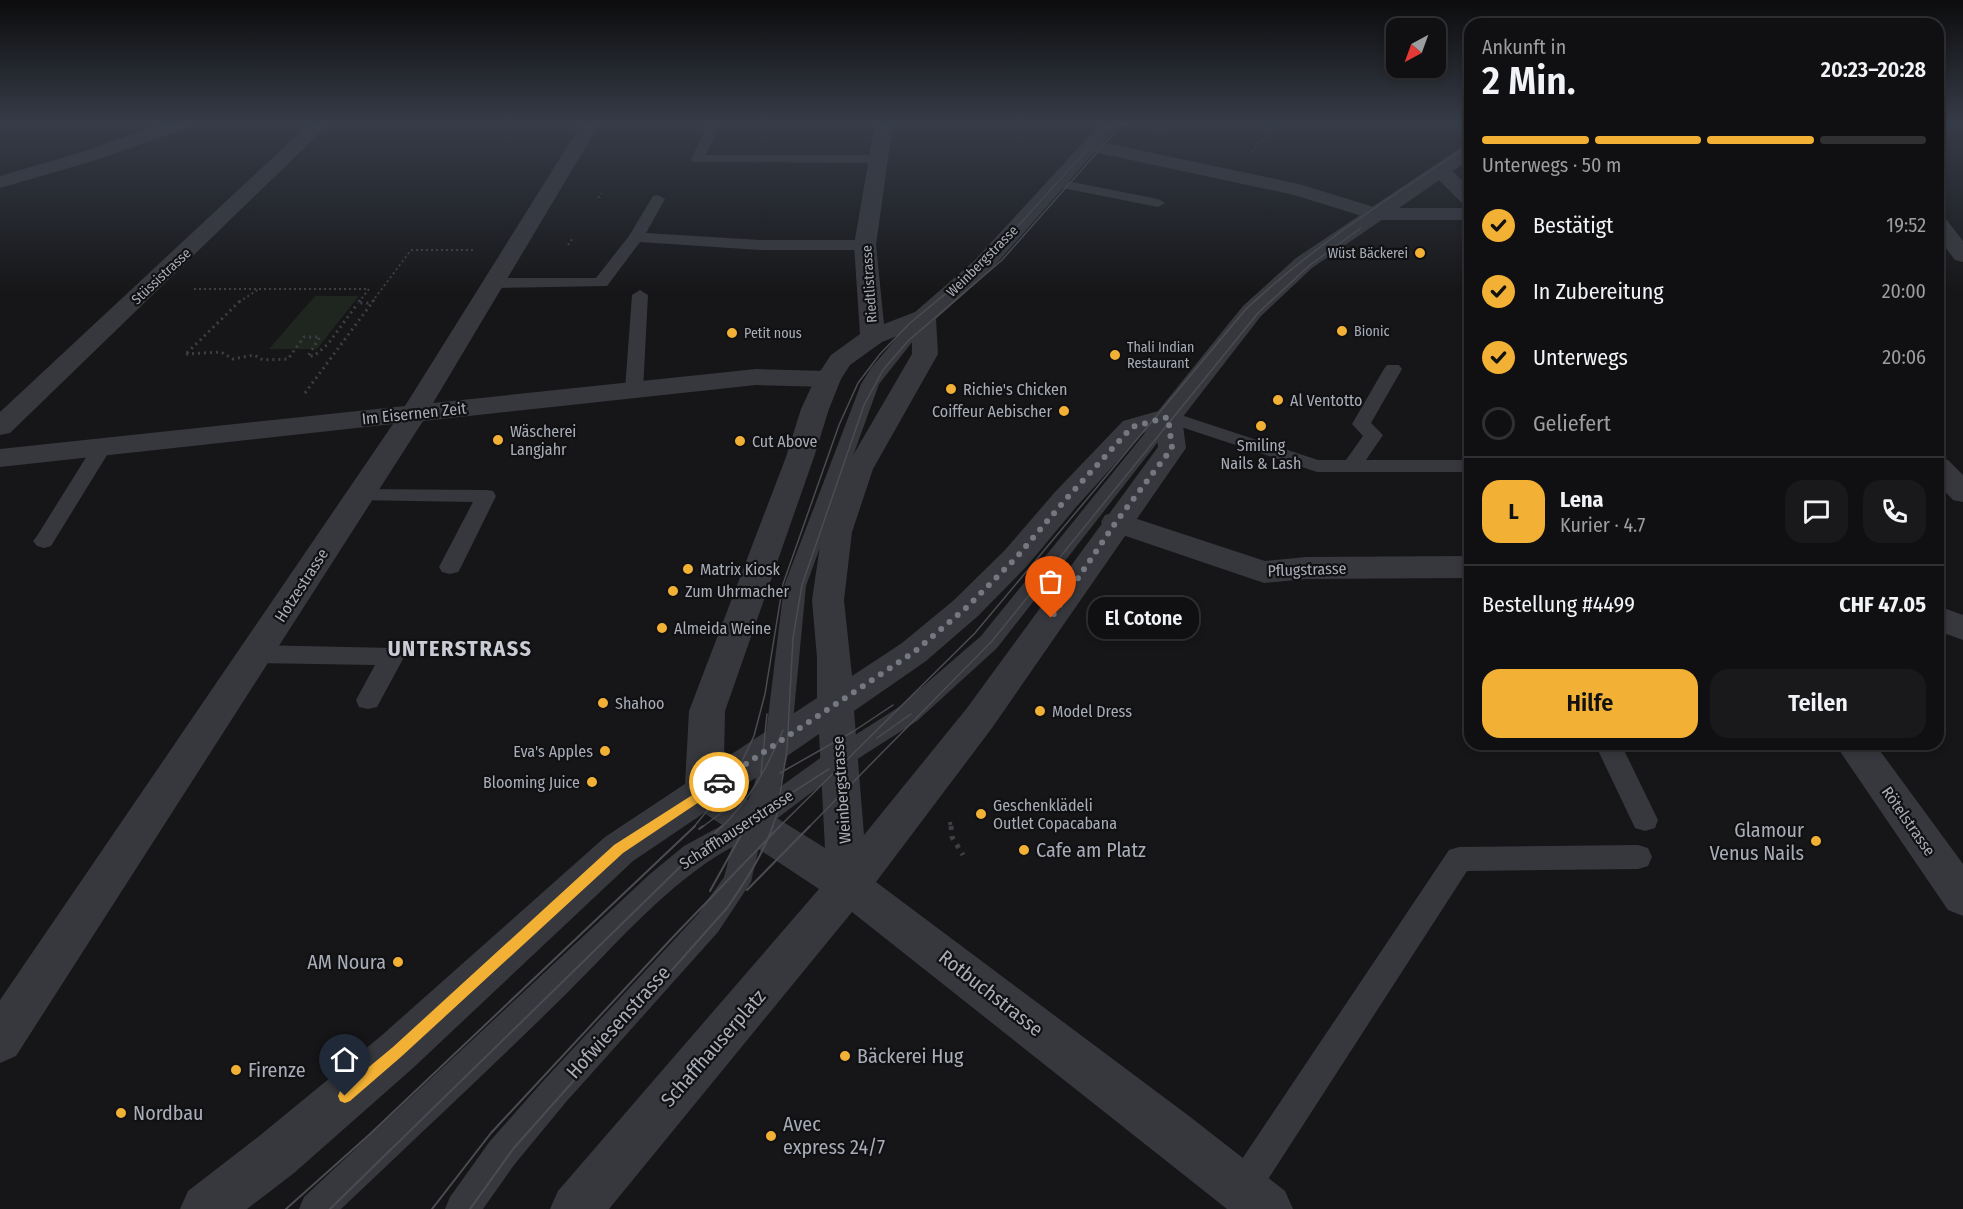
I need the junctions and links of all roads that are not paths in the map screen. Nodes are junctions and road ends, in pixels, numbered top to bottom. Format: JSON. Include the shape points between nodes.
{"nodes":[{"id":1,"x":261,"y":179,"type":"edge"},
{"id":2,"x":557,"y":179,"type":"edge"},
{"id":3,"x":875,"y":179,"type":"edge"},
{"id":4,"x":1061,"y":179,"type":"edge"},
{"id":5,"x":1249,"y":179,"type":"edge"},
{"id":6,"x":1426,"y":179,"type":"edge"},
{"id":7,"x":1449,"y":179,"type":"edge"},
{"id":8,"x":1058,"y":183,"type":"junction"},
{"id":9,"x":1464,"y":194,"type":"edge"},
{"id":10,"x":658,"y":199,"type":"dead end"},
{"id":11,"x":1158,"y":203,"type":"dead end"},
{"id":12,"x":1375,"y":214,"type":"junction"},
{"id":13,"x":1464,"y":214,"type":"edge"},
{"id":14,"x":1944,"y":234,"type":"edge"},
{"id":15,"x":636,"y":237,"type":"junction"},
{"id":16,"x":865,"y":245,"type":"junction"},
{"id":17,"x":1956,"y":253,"type":"edge"},
{"id":18,"x":494,"y":284,"type":"junction"},
{"id":19,"x":640,"y":295,"type":"dead end"},
{"id":20,"x":924,"y":317,"type":"junction"},
{"id":21,"x":880,"y":355,"type":"junction"},
{"id":22,"x":1393,"y":369,"type":"dead end"},
{"id":23,"x":828,"y":379,"type":"junction"},
{"id":24,"x":906,"y":387,"type":"junction"},
{"id":25,"x":634,"y":390,"type":"junction"},
{"id":26,"x":414,"y":413,"type":"junction"},
{"id":27,"x":1168,"y":417,"type":"junction"},
{"id":28,"x":0,"y":427,"type":"edge"},
{"id":29,"x":102,"y":447,"type":"junction"},
{"id":30,"x":0,"y":458,"type":"edge"},
{"id":31,"x":1352,"y":466,"type":"junction"},
{"id":32,"x":1464,"y":466,"type":"edge"},
{"id":33,"x":1944,"y":472,"type":"edge"},
{"id":34,"x":1963,"y":493,"type":"edge"},
{"id":35,"x":360,"y":495,"type":"junction"},
{"id":36,"x":1116,"y":522,"type":"junction"},
{"id":37,"x":44,"y":542,"type":"dead end"},
{"id":38,"x":450,"y":567,"type":"dead end"},
{"id":39,"x":1464,"y":567,"type":"edge"},
{"id":40,"x":1944,"y":620,"type":"edge"},
{"id":41,"x":1963,"y":628,"type":"edge"},
{"id":42,"x":255,"y":654,"type":"junction"},
{"id":43,"x":368,"y":700,"type":"dead end"},
{"id":44,"x":835,"y":704,"type":"junction"},
{"id":45,"x":778,"y":742,"type":"junction"},
{"id":46,"x":1611,"y":750,"type":"edge"},
{"id":47,"x":1858,"y":750,"type":"edge"},
{"id":48,"x":839,"y":758,"type":"junction"},
{"id":49,"x":704,"y":792,"type":"junction"},
{"id":50,"x":1645,"y":820,"type":"dead end"},
{"id":51,"x":751,"y":823,"type":"junction"},
{"id":52,"x":1638,"y":857,"type":"dead end"},
{"id":53,"x":848,"y":885,"type":"junction"},
{"id":54,"x":1963,"y":897,"type":"edge"},
{"id":55,"x":0,"y":1040,"type":"edge"},
{"id":56,"x":1254,"y":1199,"type":"edge"},
{"id":57,"x":206,"y":1209,"type":"edge"},
{"id":58,"x":316,"y":1209,"type":"edge"},
{"id":59,"x":462,"y":1209,"type":"edge"},
{"id":60,"x":576,"y":1209,"type":"edge"}],
"edges":[{"from":1,"to":28,"type":"street","name":"Stüssistrasse"},
{"from":2,"to":18,"type":"street","name":"Hotzestrasse"},
{"from":3,"to":16,"type":"street","name":"Riedtlistrasse"},
{"from":4,"to":8,"type":"street","name":"Weinbergstrasse"},
{"from":5,"to":12,"type":"street","via":[[1299,190]]},
{"from":6,"to":12,"type":"street","name":"Schaffhauserstrasse"},
{"from":7,"to":9,"type":"street"},
{"from":8,"to":11,"type":"lane"},
{"from":8,"to":20,"type":"street","name":"Weinbergstrasse","via":[[983,265]]},
{"from":10,"to":15,"type":"lane"},
{"from":12,"to":13,"type":"street"},
{"from":12,"to":27,"type":"street","name":"Schaffhauserstrasse","via":[[1304,263],[1252,311]]},
{"from":14,"to":17,"type":"street"},
{"from":15,"to":16,"type":"lane","via":[[760,245]]},
{"from":15,"to":18,"type":"lane","via":[[601,283]]},
{"from":16,"to":21,"type":"street","name":"Riedtlistrasse"},
{"from":18,"to":26,"type":"street","name":"Hotzestrasse"},
{"from":19,"to":25,"type":"lane"},
{"from":20,"to":21,"type":"street","name":"Weinbergstrasse"},
{"from":20,"to":24,"type":"street","name":"Weinbergstrasse","via":[[925,354]]},
{"from":21,"to":23,"type":"street","name":"Weinbergstrasse","via":[[840,360]]},
{"from":21,"to":24,"type":"street"},
{"from":21,"to":45,"type":"lane","via":[[795,586]]},
{"from":22,"to":31,"type":"lane","via":[[1361,424],[1372,435]]},
{"from":23,"to":25,"type":"street","name":"Im Eisernen Zeit","via":[[756,377]]},
{"from":23,"to":49,"type":"street","name":"Weinbergstrasse","via":[[707,711]]},
{"from":24,"to":44,"type":"street","name":"Weinbergstrasse","via":[[859,469],[837,532],[828,600]]},
{"from":25,"to":26,"type":"street","name":"Im Eisernen Zeit"},
{"from":26,"to":29,"type":"street","name":"Im Eisernen Zeit"},
{"from":26,"to":35,"type":"street","name":"Hotzestrasse"},
{"from":27,"to":31,"type":"lane","via":[[1317,466]]},
{"from":27,"to":36,"type":"street","via":[[1172,448]]},
{"from":27,"to":44,"type":"street","via":[[1132,427],[1016,558],[966,608],[909,656]]},
{"from":27,"to":48,"type":"lane","name":"Schaffhauserstrasse","via":[[989,642],[908,714]]},
{"from":29,"to":30,"type":"street","name":"Im Eisernen Zeit"},
{"from":29,"to":37,"type":"lane"},
{"from":31,"to":32,"type":"lane"},
{"from":33,"to":34,"type":"street"},
{"from":35,"to":38,"type":"lane","via":[[486,496]]},
{"from":35,"to":42,"type":"street","name":"Hotzestrasse"},
{"from":36,"to":39,"type":"street","name":"Pflugstrasse","via":[[1264,572]]},
{"from":36,"to":53,"type":"street","via":[[1028,654]]},
{"from":40,"to":41,"type":"street"},
{"from":42,"to":43,"type":"lane","via":[[392,657]]},
{"from":42,"to":55,"type":"street","name":"Hotzestrasse"},
{"from":44,"to":45,"type":"street"},
{"from":44,"to":48,"type":"street","name":"Weinbergstrasse"},
{"from":45,"to":49,"type":"street"},
{"from":45,"to":51,"type":"lane","via":[[766,789]]},
{"from":46,"to":50,"type":"lane"},
{"from":47,"to":54,"type":"street","name":"Rötelstrasse"},
{"from":48,"to":51,"type":"lane","name":"Schaffhauserstrasse"},
{"from":48,"to":53,"type":"street","name":"Weinbergstrasse"},
{"from":49,"to":51,"type":"street","name":"Rotbuchstrasse"},
{"from":49,"to":57,"type":"street","via":[[619,849],[398,1052]]},
{"from":51,"to":53,"type":"street","name":"Rotbuchstrasse"},
{"from":51,"to":58,"type":"lane","name":"Schaffhauserstrasse","via":[[694,854],[660,883]]},
{"from":51,"to":59,"type":"lane","name":"Hofwiesenstrasse","via":[[737,882],[708,923],[555,1091],[502,1153]]},
{"from":52,"to":56,"type":"lane","via":[[1459,859]]},
{"from":53,"to":56,"type":"street","name":"Rotbuchstrasse"},
{"from":53,"to":60,"type":"street","name":"Schaffhauserplatz","via":[[774,978]]}]}
